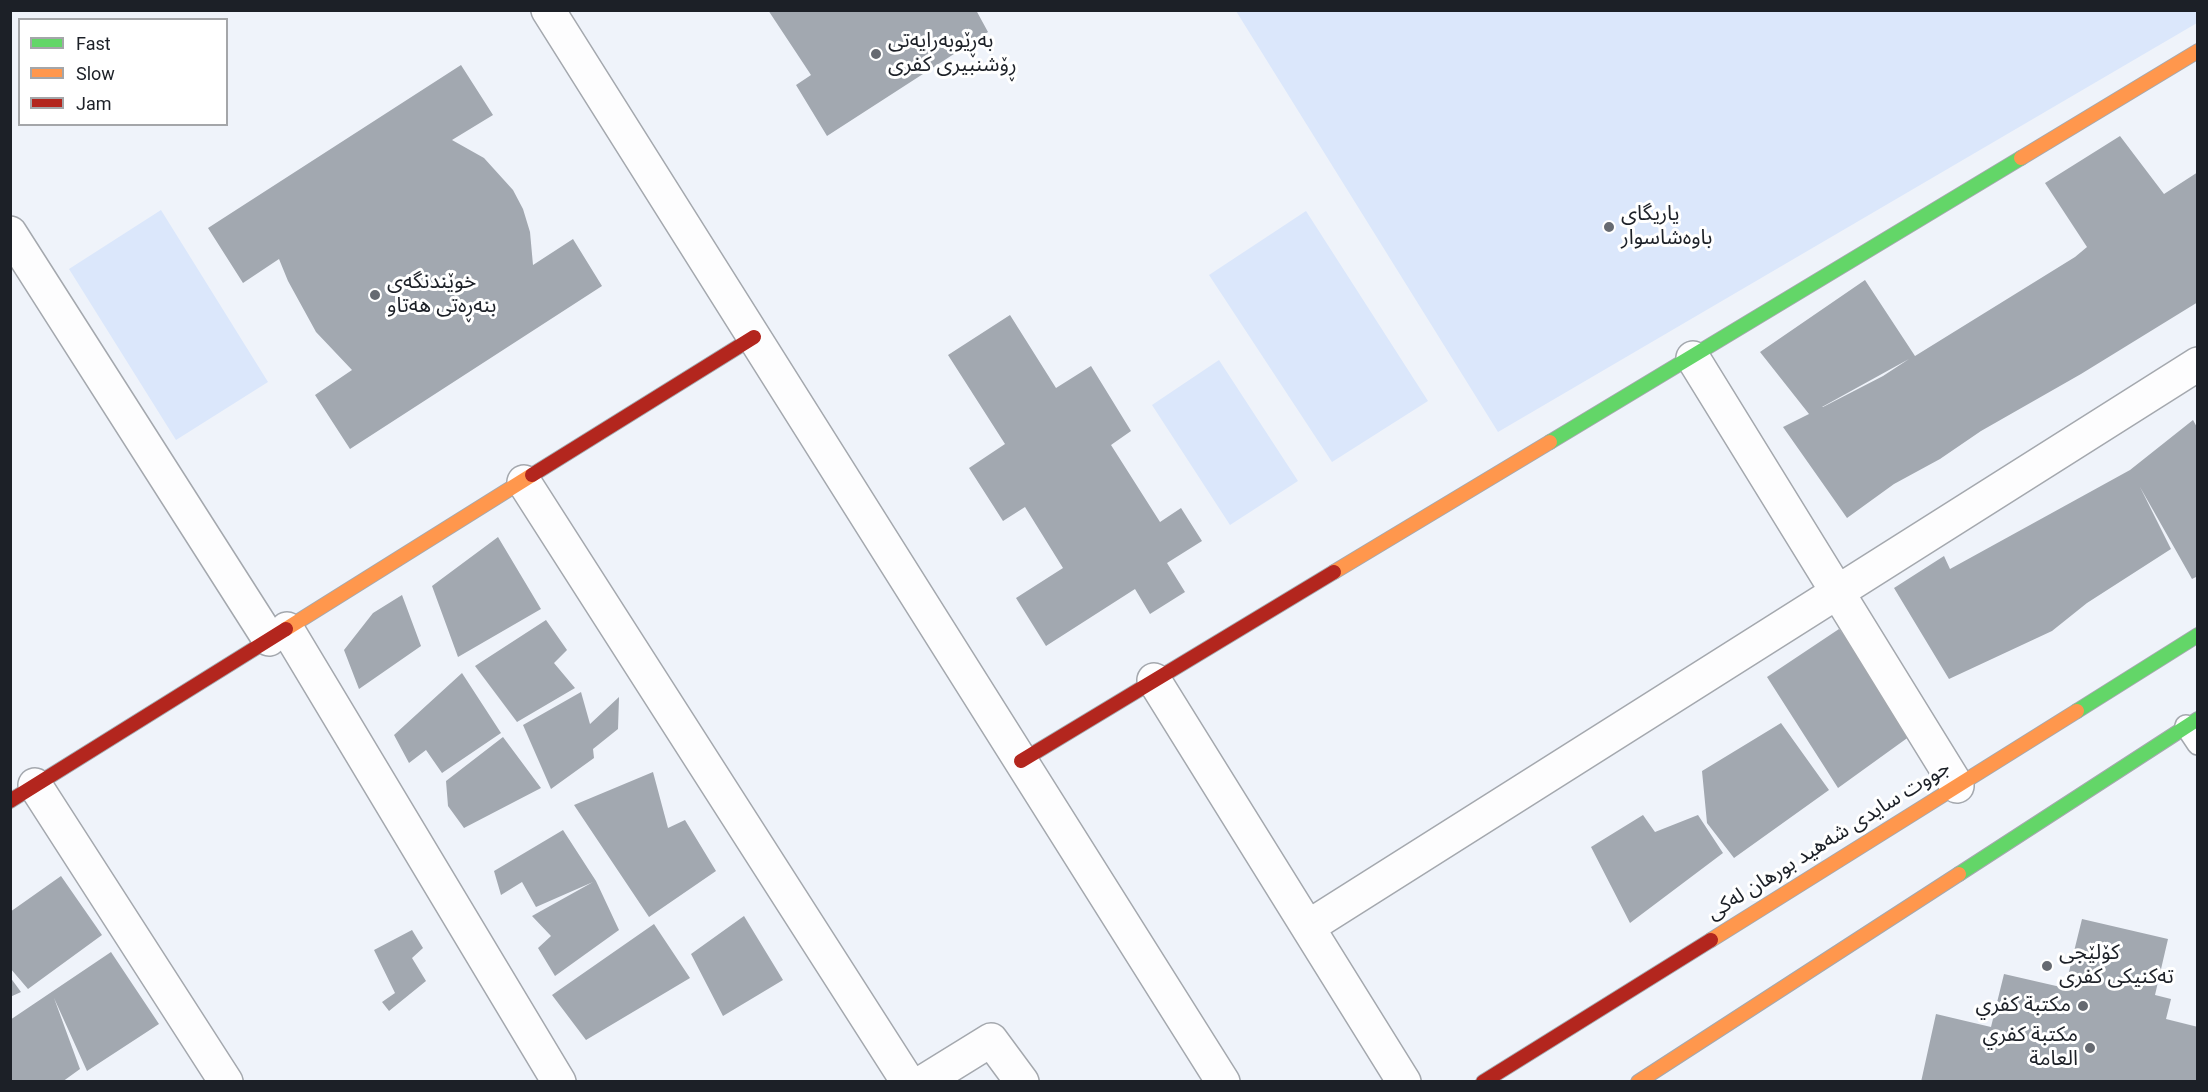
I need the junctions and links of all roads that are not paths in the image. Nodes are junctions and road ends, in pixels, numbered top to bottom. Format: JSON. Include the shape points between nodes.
{"nodes":[{"id":1,"x":548,"y":10,"type":"edge"},
{"id":2,"x":2198,"y":51,"type":"edge"},
{"id":3,"x":10,"y":233,"type":"edge"},
{"id":4,"x":754,"y":337,"type":"junction"},
{"id":5,"x":1693,"y":358,"type":"junction"},
{"id":6,"x":2198,"y":364,"type":"edge"},
{"id":7,"x":524,"y":482,"type":"junction"},
{"id":8,"x":1838,"y":592,"type":"junction"},
{"id":9,"x":278,"y":634,"type":"junction"},
{"id":10,"x":2198,"y":635,"type":"edge"},
{"id":11,"x":1154,"y":680,"type":"junction"},
{"id":12,"x":2192,"y":722,"type":"edge"},
{"id":13,"x":2198,"y":744,"type":"edge"},
{"id":14,"x":1021,"y":761,"type":"junction"},
{"id":15,"x":1957,"y":786,"type":"junction"},
{"id":16,"x":23,"y":793,"type":"edge"},
{"id":17,"x":1308,"y":927,"type":"junction"},
{"id":18,"x":226,"y":1082,"type":"edge"},
{"id":19,"x":559,"y":1082,"type":"edge"},
{"id":20,"x":908,"y":1082,"type":"edge"},
{"id":21,"x":923,"y":1082,"type":"edge"},
{"id":22,"x":1022,"y":1082,"type":"edge"},
{"id":23,"x":1223,"y":1082,"type":"edge"},
{"id":24,"x":1404,"y":1082,"type":"edge"},
{"id":25,"x":1483,"y":1082,"type":"edge"},
{"id":26,"x":1638,"y":1082,"type":"edge"}],
"edges":[{"from":1,"to":4,"type":"street"},
{"from":2,"to":5,"type":"street"},
{"from":3,"to":9,"type":"street"},
{"from":4,"to":7,"type":"street"},
{"from":4,"to":14,"type":"street"},
{"from":5,"to":8,"type":"street"},
{"from":5,"to":11,"type":"street"},
{"from":6,"to":8,"type":"street"},
{"from":7,"to":9,"type":"street"},
{"from":7,"to":20,"type":"street"},
{"from":8,"to":15,"type":"street"},
{"from":8,"to":17,"type":"street"},
{"from":9,"to":16,"type":"street"},
{"from":9,"to":19,"type":"street"},
{"from":10,"to":15,"type":"street","name":"جووت سایدی شەهید بورهان لەکی"},
{"from":11,"to":14,"type":"street"},
{"from":11,"to":17,"type":"street"},
{"from":12,"to":13,"type":"lane"},
{"from":12,"to":26,"type":"street"},
{"from":14,"to":23,"type":"street"},
{"from":15,"to":25,"type":"street","name":"جووت سایدی شەهید بورهان لەکی"},
{"from":16,"to":18,"type":"street"},
{"from":17,"to":24,"type":"street"},
{"from":21,"to":22,"type":"street","via":[[991,1040]]}]}
